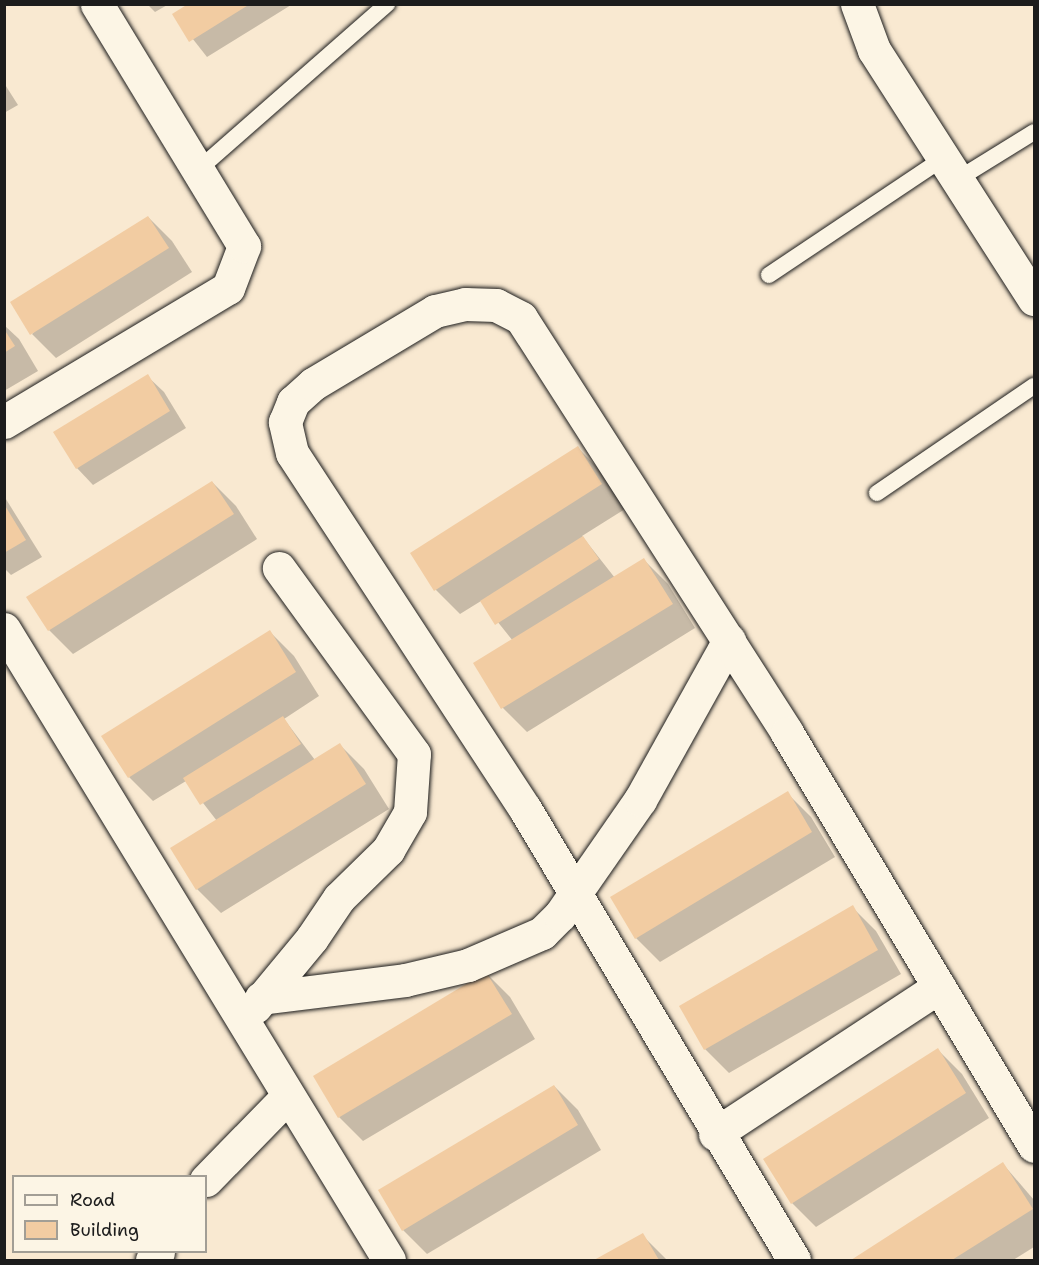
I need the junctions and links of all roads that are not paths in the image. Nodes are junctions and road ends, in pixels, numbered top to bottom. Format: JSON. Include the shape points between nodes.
{"nodes":[{"id":1,"x":97,"y":4,"type":"edge"},
{"id":2,"x":387,"y":4,"type":"edge"},
{"id":3,"x":857,"y":4,"type":"edge"},
{"id":4,"x":1035,"y":132,"type":"edge"},
{"id":5,"x":951,"y":169,"type":"junction"},
{"id":6,"x":198,"y":170,"type":"junction"},
{"id":7,"x":769,"y":275,"type":"dead end"},
{"id":8,"x":1035,"y":299,"type":"edge"},
{"id":9,"x":1035,"y":386,"type":"edge"},
{"id":10,"x":4,"y":422,"type":"edge"},
{"id":11,"x":877,"y":493,"type":"dead end"},
{"id":12,"x":279,"y":568,"type":"dead end"},
{"id":13,"x":4,"y":629,"type":"edge"},
{"id":14,"x":729,"y":640,"type":"junction"},
{"id":15,"x":575,"y":892,"type":"junction"},
{"id":16,"x":939,"y":987,"type":"junction"},
{"id":17,"x":252,"y":1010,"type":"junction"},
{"id":18,"x":288,"y":1096,"type":"junction"},
{"id":19,"x":715,"y":1134,"type":"junction"},
{"id":20,"x":1035,"y":1146,"type":"edge"},
{"id":21,"x":207,"y":1179,"type":"edge"},
{"id":22,"x":389,"y":1260,"type":"edge"},
{"id":23,"x":794,"y":1260,"type":"edge"}],
"edges":[{"from":1,"to":6,"type":"street"},
{"from":2,"to":6,"type":"lane"},
{"from":3,"to":5,"type":"street","via":[[874,50]]},
{"from":4,"to":5,"type":"lane"},
{"from":5,"to":7,"type":"lane"},
{"from":5,"to":8,"type":"street"},
{"from":6,"to":10,"type":"street","via":[[244,246],[228,288]]},
{"from":9,"to":11,"type":"lane"},
{"from":12,"to":17,"type":"street","via":[[414,754],[410,812],[388,850],[339,898],[312,938]]},
{"from":13,"to":17,"type":"street"},
{"from":14,"to":15,"type":"street","via":[[640,800]]},
{"from":14,"to":15,"type":"street","via":[[521,318],[496,305],[465,304],[435,310],[313,384],[293,402],[285,422],[292,453],[525,808]]},
{"from":14,"to":16,"type":"street"},
{"from":15,"to":17,"type":"street","via":[[542,933],[468,965]]},
{"from":15,"to":19,"type":"street"},
{"from":16,"to":19,"type":"street"},
{"from":16,"to":20,"type":"street"},
{"from":17,"to":18,"type":"street"},
{"from":18,"to":21,"type":"street"},
{"from":18,"to":22,"type":"street"},
{"from":19,"to":23,"type":"street"}]}
